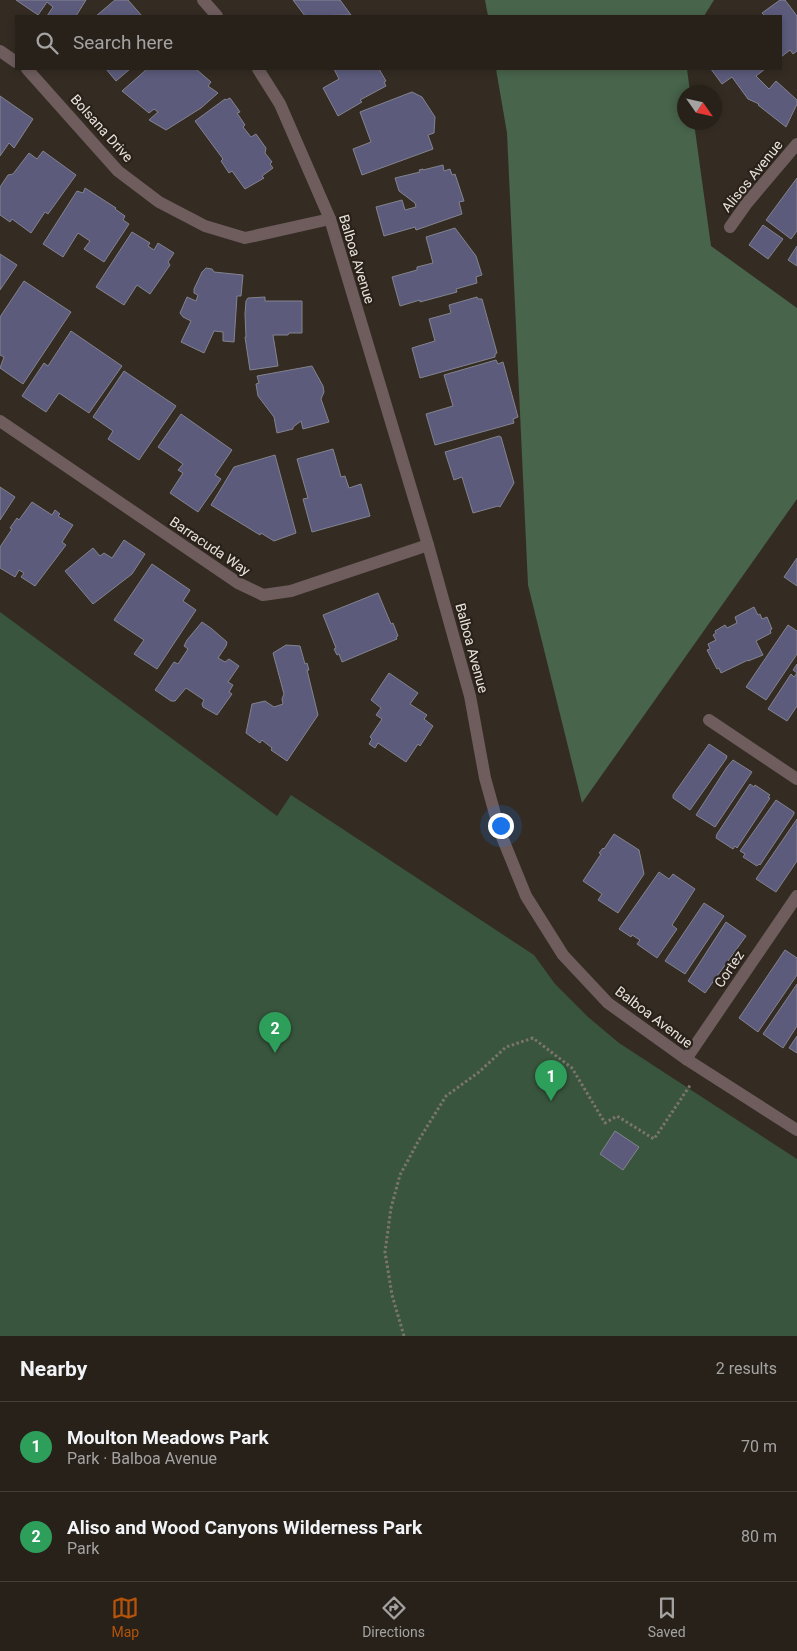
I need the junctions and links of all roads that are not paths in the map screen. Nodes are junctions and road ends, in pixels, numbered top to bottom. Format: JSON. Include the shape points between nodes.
{"nodes":[{"id":1,"x":203,"y":0,"type":"edge"},
{"id":2,"x":216,"y":15,"type":"edge"},
{"id":3,"x":0,"y":51,"type":"edge"},
{"id":4,"x":15,"y":61,"type":"edge"},
{"id":5,"x":28,"y":70,"type":"edge"},
{"id":6,"x":259,"y":70,"type":"edge"},
{"id":7,"x":797,"y":144,"type":"edge"},
{"id":8,"x":330,"y":219,"type":"junction"},
{"id":9,"x":730,"y":227,"type":"dead end"},
{"id":10,"x":0,"y":422,"type":"edge"},
{"id":11,"x":428,"y":545,"type":"junction"},
{"id":12,"x":709,"y":720,"type":"dead end"},
{"id":13,"x":797,"y":779,"type":"edge"},
{"id":14,"x":797,"y":896,"type":"edge"},
{"id":15,"x":686,"y":1059,"type":"junction"},
{"id":16,"x":797,"y":1130,"type":"edge"}],
"edges":[{"from":1,"to":2,"type":"street"},
{"from":3,"to":4,"type":"street"},
{"from":5,"to":8,"type":"street","name":"Bolsana Drive","via":[[118,171],[159,202],[205,226],[245,238]]},
{"from":6,"to":8,"type":"street","name":"Balboa Avenue","via":[[280,104]]},
{"from":7,"to":9,"type":"street","name":"Alisos Avenue"},
{"from":8,"to":11,"type":"street","name":"Balboa Avenue"},
{"from":10,"to":11,"type":"street","name":"Barracuda Way","via":[[238,583],[263,595],[291,591]]},
{"from":11,"to":15,"type":"street","name":"Balboa Avenue","via":[[470,696],[500,832],[526,896],[564,955],[608,1003]]},
{"from":12,"to":13,"type":"street"},
{"from":14,"to":15,"type":"street","name":"Cortez"},
{"from":15,"to":16,"type":"street","name":"Balboa Avenue"}]}
